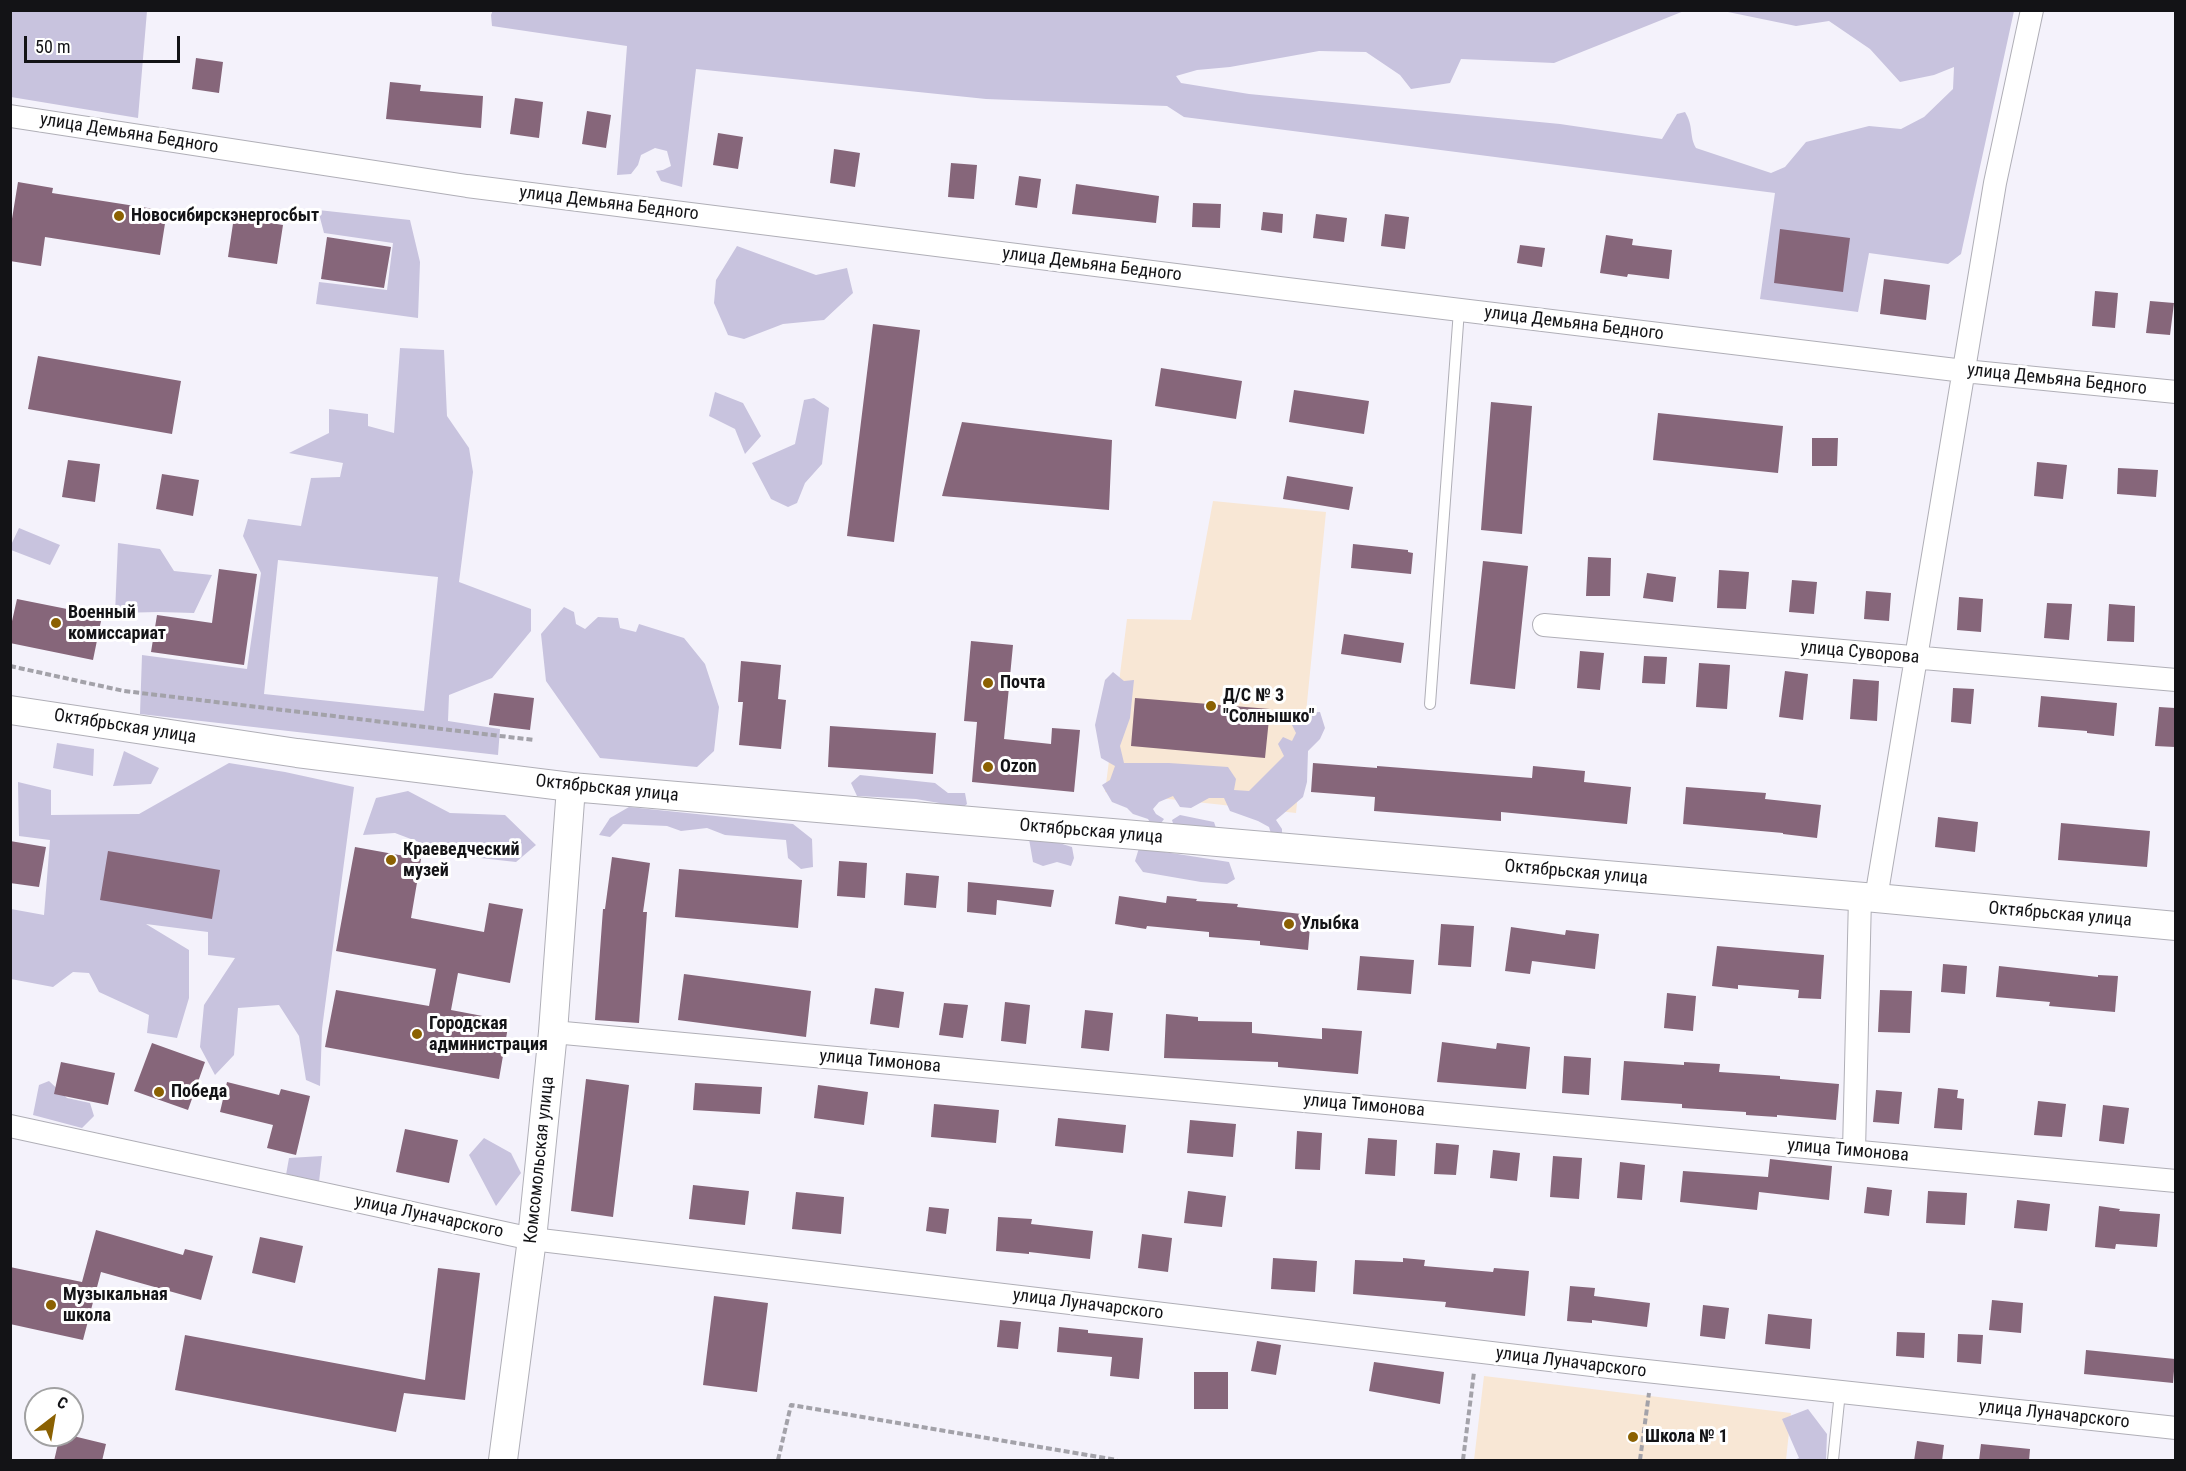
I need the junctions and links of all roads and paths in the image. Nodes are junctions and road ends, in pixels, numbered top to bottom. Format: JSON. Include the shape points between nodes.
{"nodes":[{"id":1,"x":2032,"y":10,"type":"edge"},
{"id":2,"x":10,"y":116,"type":"edge"},
{"id":3,"x":1459,"y":310,"type":"junction"},
{"id":4,"x":1964,"y":371,"type":"junction"},
{"id":5,"x":2175,"y":392,"type":"edge"},
{"id":6,"x":1544,"y":625,"type":"dead end"},
{"id":7,"x":1916,"y":658,"type":"junction"},
{"id":8,"x":10,"y":666,"type":"edge"},
{"id":9,"x":2175,"y":681,"type":"edge"},
{"id":10,"x":1430,"y":704,"type":"dead end"},
{"id":11,"x":10,"y":710,"type":"edge"},
{"id":12,"x":534,"y":740,"type":"dead end"},
{"id":13,"x":571,"y":787,"type":"junction"},
{"id":14,"x":1868,"y":897,"type":"junction"},
{"id":15,"x":2175,"y":926,"type":"edge"},
{"id":16,"x":553,"y":1032,"type":"junction"},
{"id":17,"x":10,"y":1126,"type":"edge"},
{"id":18,"x":1854,"y":1151,"type":"junction"},
{"id":19,"x":2175,"y":1181,"type":"edge"},
{"id":20,"x":532,"y":1239,"type":"junction"},
{"id":21,"x":1476,"y":1352,"type":"junction"},
{"id":22,"x":1652,"y":1372,"type":"junction"},
{"id":23,"x":1840,"y":1392,"type":"junction"},
{"id":24,"x":2175,"y":1428,"type":"edge"},
{"id":25,"x":503,"y":1461,"type":"edge"},
{"id":26,"x":778,"y":1461,"type":"edge"},
{"id":27,"x":1117,"y":1461,"type":"edge"},
{"id":28,"x":1463,"y":1461,"type":"edge"},
{"id":29,"x":1640,"y":1461,"type":"edge"},
{"id":30,"x":1833,"y":1461,"type":"edge"}],
"edges":[{"from":1,"to":4,"type":"street","via":[[1995,183]]},
{"from":2,"to":3,"type":"street","name":"улица Демьяна Бедного","via":[[467,186]]},
{"from":3,"to":4,"type":"street","name":"улица Демьяна Бедного"},
{"from":3,"to":10,"type":"lane"},
{"from":4,"to":5,"type":"street","name":"улица Демьяна Бедного"},
{"from":4,"to":7,"type":"street"},
{"from":6,"to":7,"type":"street","name":"улица Суворова"},
{"from":7,"to":9,"type":"street","name":"улица Суворова"},
{"from":7,"to":14,"type":"street"},
{"from":8,"to":12,"type":"path","via":[[124,691]]},
{"from":11,"to":13,"type":"street","name":"Октябрьская улица","via":[[297,753]]},
{"from":13,"to":14,"type":"street","name":"Октябрьская улица"},
{"from":13,"to":16,"type":"street","name":"Комсомольская улица"},
{"from":14,"to":15,"type":"street","name":"Октябрьская улица"},
{"from":14,"to":18,"type":"street"},
{"from":16,"to":18,"type":"street","name":"улица Тимонова"},
{"from":16,"to":20,"type":"street","name":"Комсомольская улица"},
{"from":17,"to":20,"type":"street","name":"улица Луначарского"},
{"from":18,"to":19,"type":"street","name":"улица Тимонова"},
{"from":20,"to":21,"type":"street","name":"улица Луначарского"},
{"from":20,"to":25,"type":"street","name":"Комсомольская улица"},
{"from":21,"to":22,"type":"street","name":"улица Луначарского"},
{"from":21,"to":28,"type":"path"},
{"from":22,"to":23,"type":"street","name":"улица Луначарского"},
{"from":22,"to":29,"type":"path"},
{"from":23,"to":24,"type":"street","name":"улица Луначарского"},
{"from":23,"to":30,"type":"lane"},
{"from":26,"to":27,"type":"path","via":[[791,1405]]}]}
